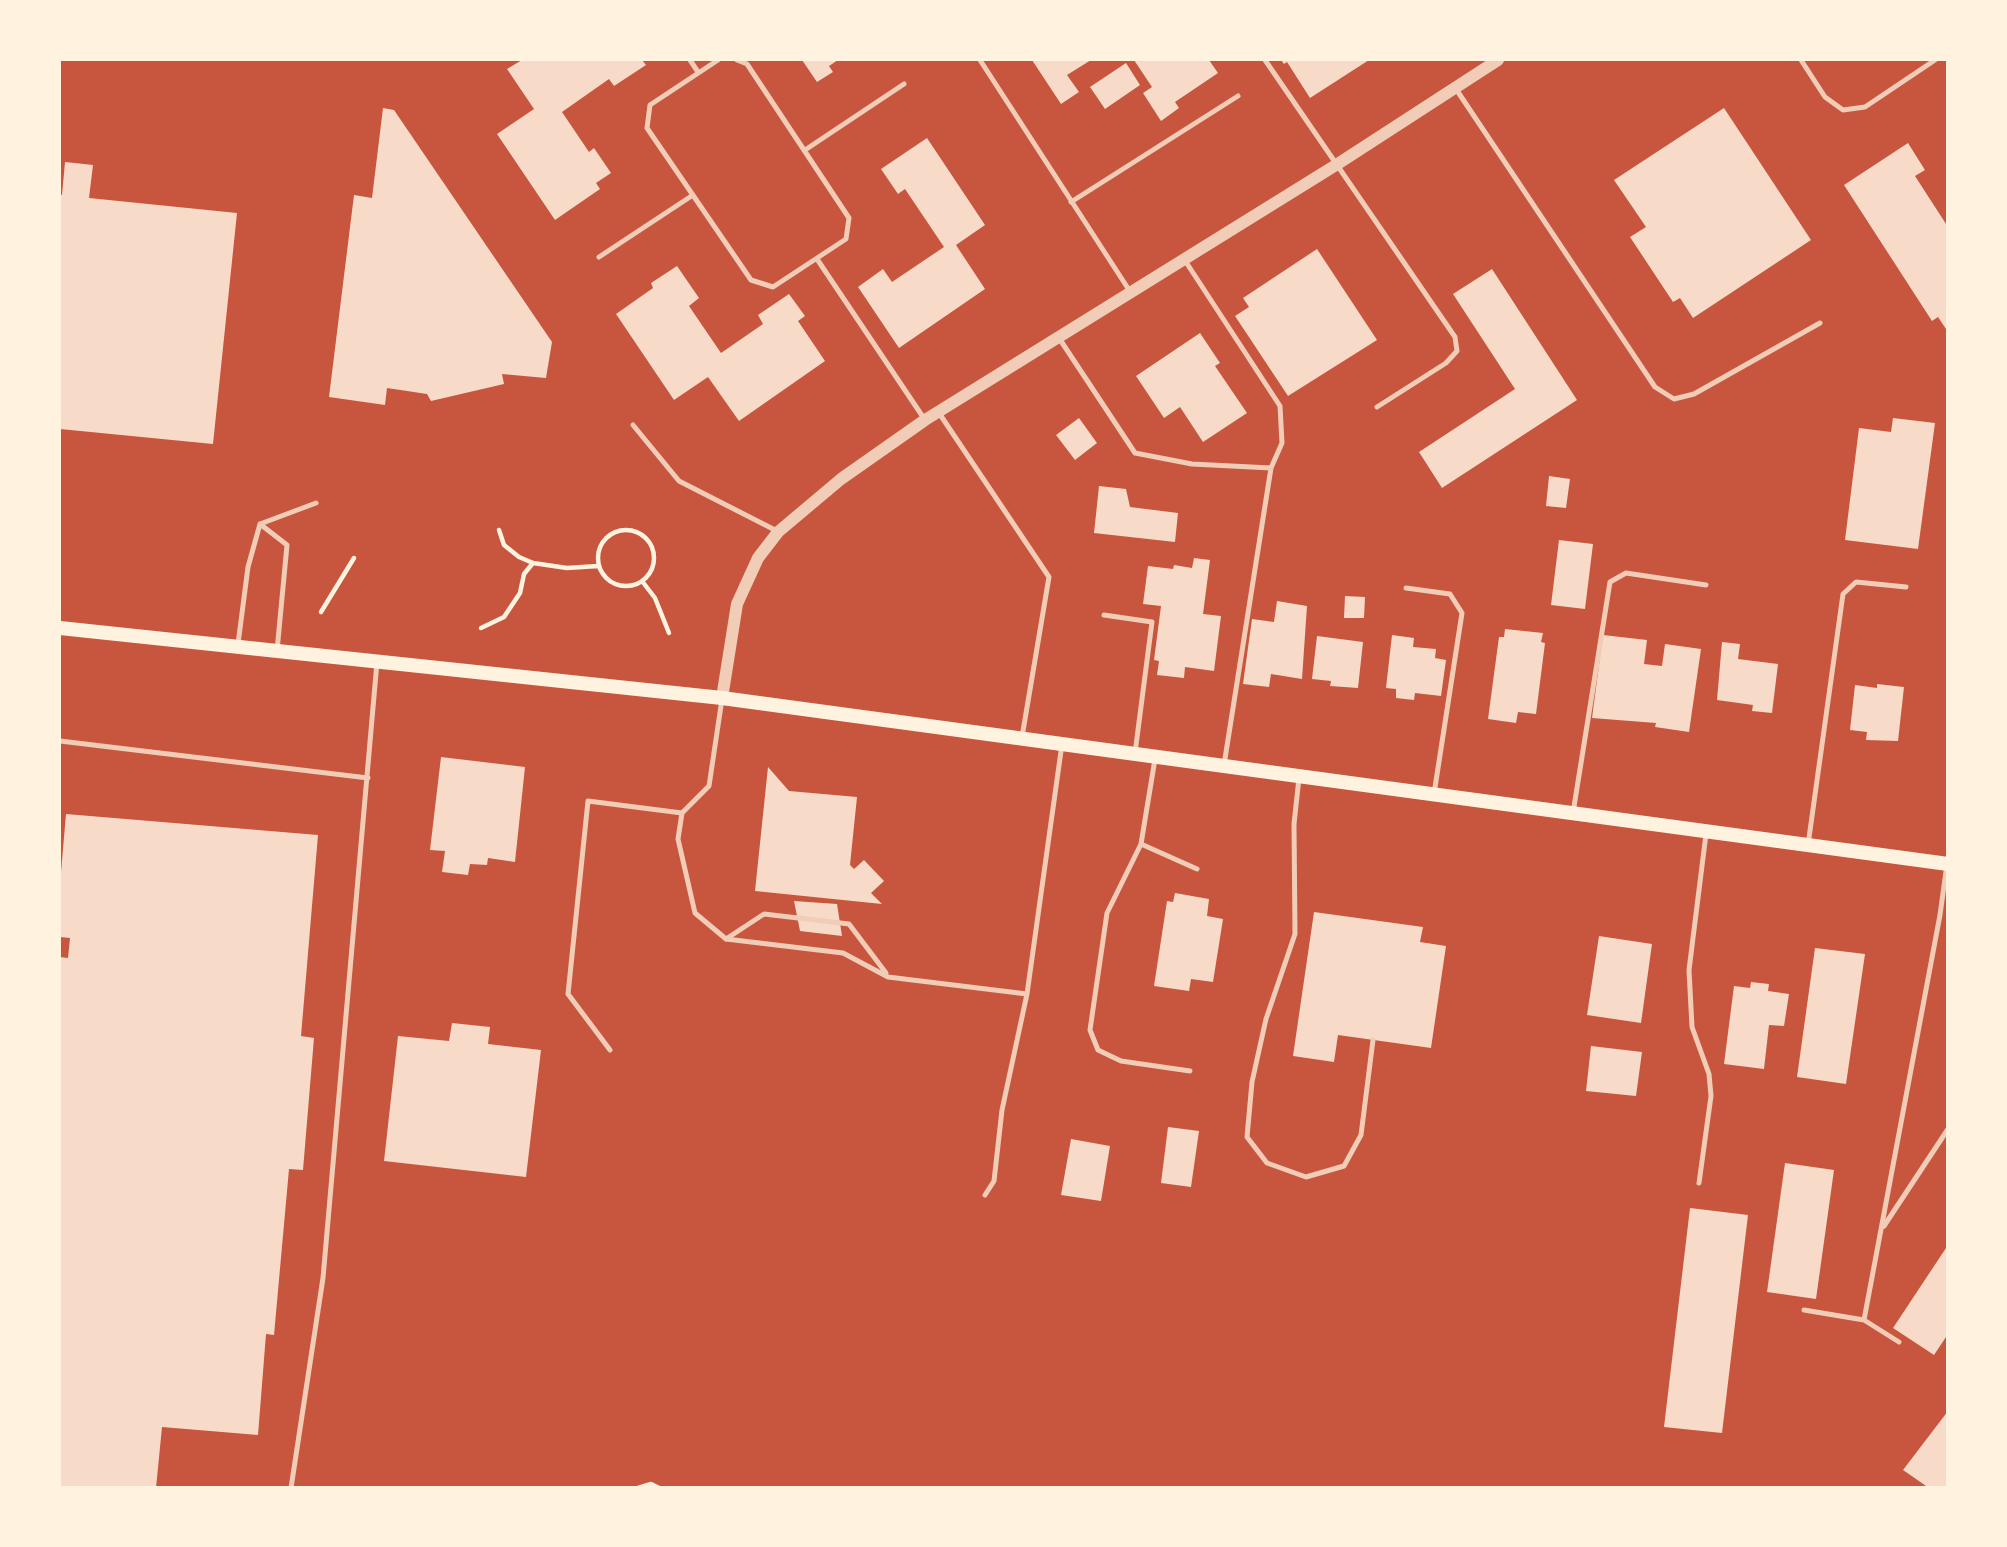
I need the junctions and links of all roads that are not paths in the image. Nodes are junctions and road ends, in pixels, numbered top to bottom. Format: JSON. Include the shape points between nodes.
{"nodes":[{"id":1,"x":690,"y":60,"type":"edge"},
{"id":2,"x":718,"y":60,"type":"edge"},
{"id":3,"x":737,"y":60,"type":"edge"},
{"id":4,"x":980,"y":60,"type":"edge"},
{"id":5,"x":1265,"y":60,"type":"edge"},
{"id":6,"x":1498,"y":60,"type":"edge"},
{"id":7,"x":1801,"y":60,"type":"edge"},
{"id":8,"x":1935,"y":60,"type":"edge"},
{"id":9,"x":698,"y":72,"type":"junction"},
{"id":10,"x":904,"y":84,"type":"dead end"},
{"id":11,"x":1454,"y":87,"type":"junction"},
{"id":12,"x":1238,"y":96,"type":"dead end"},
{"id":13,"x":805,"y":150,"type":"junction"},
{"id":14,"x":1336,"y":165,"type":"junction"},
{"id":15,"x":693,"y":195,"type":"junction"},
{"id":16,"x":1071,"y":202,"type":"junction"},
{"id":17,"x":599,"y":257,"type":"dead end"},
{"id":18,"x":1184,"y":259,"type":"junction"},
{"id":19,"x":817,"y":260,"type":"junction"},
{"id":20,"x":1131,"y":293,"type":"junction"},
{"id":21,"x":1820,"y":323,"type":"dead end"},
{"id":22,"x":1059,"y":338,"type":"junction"},
{"id":23,"x":1377,"y":407,"type":"dead end"},
{"id":24,"x":939,"y":412,"type":"junction"},
{"id":25,"x":925,"y":420,"type":"junction"},
{"id":26,"x":633,"y":425,"type":"dead end"},
{"id":27,"x":1271,"y":468,"type":"junction"},
{"id":28,"x":316,"y":503,"type":"dead end"},
{"id":29,"x":261,"y":524,"type":"junction"},
{"id":30,"x":778,"y":532,"type":"junction"},
{"id":31,"x":1706,"y":584,"type":"dead end"},
{"id":32,"x":1906,"y":587,"type":"dead end"},
{"id":33,"x":1406,"y":588,"type":"dead end"},
{"id":34,"x":1104,"y":615,"type":"dead end"},
{"id":35,"x":60,"y":628,"type":"edge"},
{"id":36,"x":237,"y":647,"type":"junction"},
{"id":37,"x":277,"y":652,"type":"junction"},
{"id":38,"x":377,"y":662,"type":"junction"},
{"id":39,"x":722,"y":698,"type":"junction"},
{"id":40,"x":1022,"y":737,"type":"junction"},
{"id":41,"x":60,"y":741,"type":"edge"},
{"id":42,"x":1062,"y":742,"type":"junction"},
{"id":43,"x":1135,"y":753,"type":"junction"},
{"id":44,"x":1156,"y":756,"type":"junction"},
{"id":45,"x":1224,"y":765,"type":"junction"},
{"id":46,"x":1300,"y":775,"type":"junction"},
{"id":47,"x":368,"y":778,"type":"junction"},
{"id":48,"x":1434,"y":794,"type":"junction"},
{"id":49,"x":682,"y":813,"type":"junction"},
{"id":50,"x":1573,"y":813,"type":"junction"},
{"id":51,"x":1707,"y":831,"type":"junction"},
{"id":52,"x":1141,"y":844,"type":"junction"},
{"id":53,"x":1808,"y":845,"type":"junction"},
{"id":54,"x":1947,"y":864,"type":"edge"},
{"id":55,"x":1197,"y":869,"type":"dead end"},
{"id":56,"x":726,"y":939,"type":"junction"},
{"id":57,"x":888,"y":977,"type":"junction"},
{"id":58,"x":1027,"y":994,"type":"junction"},
{"id":59,"x":1373,"y":1040,"type":"dead end"},
{"id":60,"x":610,"y":1050,"type":"dead end"},
{"id":61,"x":1190,"y":1071,"type":"dead end"},
{"id":62,"x":1948,"y":1129,"type":"edge"},
{"id":63,"x":1699,"y":1183,"type":"dead end"},
{"id":64,"x":985,"y":1195,"type":"dead end"},
{"id":65,"x":1882,"y":1228,"type":"junction"},
{"id":66,"x":1804,"y":1310,"type":"dead end"},
{"id":67,"x":1864,"y":1321,"type":"junction"},
{"id":68,"x":1899,"y":1342,"type":"dead end"},
{"id":69,"x":291,"y":1488,"type":"edge"}],
"edges":[{"from":1,"to":9,"type":"lane"},
{"from":2,"to":9,"type":"lane"},
{"from":3,"to":13,"type":"lane","via":[[747,64]]},
{"from":4,"to":16,"type":"lane"},
{"from":5,"to":14,"type":"lane"},
{"from":6,"to":11,"type":"street"},
{"from":7,"to":8,"type":"lane","via":[[1825,97],[1843,110],[1865,107]]},
{"from":9,"to":15,"type":"lane","via":[[650,105],[647,128]]},
{"from":10,"to":13,"type":"lane"},
{"from":11,"to":14,"type":"street"},
{"from":11,"to":21,"type":"lane","via":[[1655,387],[1674,400],[1694,394]]},
{"from":12,"to":16,"type":"lane"},
{"from":13,"to":19,"type":"lane","via":[[849,218],[846,239]]},
{"from":14,"to":18,"type":"street"},
{"from":14,"to":23,"type":"lane","via":[[1455,337],[1457,351],[1446,362]]},
{"from":15,"to":17,"type":"lane"},
{"from":15,"to":19,"type":"lane","via":[[751,280],[773,288]]},
{"from":16,"to":20,"type":"lane"},
{"from":18,"to":20,"type":"street"},
{"from":18,"to":27,"type":"lane","via":[[1280,406],[1282,443]]},
{"from":19,"to":25,"type":"lane"},
{"from":20,"to":22,"type":"street"},
{"from":22,"to":24,"type":"street"},
{"from":22,"to":27,"type":"lane","via":[[1135,453],[1192,464]]},
{"from":24,"to":25,"type":"street"},
{"from":24,"to":40,"type":"lane","via":[[1049,577]]},
{"from":25,"to":30,"type":"street","via":[[841,479]]},
{"from":26,"to":30,"type":"lane","via":[[679,481]]},
{"from":27,"to":45,"type":"lane"},
{"from":28,"to":29,"type":"lane"},
{"from":29,"to":36,"type":"lane","via":[[248,567]]},
{"from":29,"to":37,"type":"lane","via":[[287,545]]},
{"from":30,"to":39,"type":"street","via":[[758,558],[737,604]]},
{"from":31,"to":50,"type":"lane","via":[[1626,573],[1610,582]]},
{"from":32,"to":53,"type":"lane","via":[[1857,582],[1843,594]]},
{"from":33,"to":48,"type":"lane","via":[[1450,594],[1462,613]]},
{"from":34,"to":43,"type":"lane","via":[[1152,622]]},
{"from":35,"to":36,"type":"main road"},
{"from":36,"to":37,"type":"main road"},
{"from":37,"to":38,"type":"main road"},
{"from":38,"to":39,"type":"main road"},
{"from":38,"to":47,"type":"lane"},
{"from":39,"to":40,"type":"main road"},
{"from":39,"to":49,"type":"lane","via":[[709,786]]},
{"from":40,"to":42,"type":"main road"},
{"from":41,"to":47,"type":"lane"},
{"from":42,"to":43,"type":"main road"},
{"from":42,"to":58,"type":"lane"},
{"from":43,"to":44,"type":"main road"},
{"from":44,"to":45,"type":"main road"},
{"from":44,"to":52,"type":"lane"},
{"from":45,"to":46,"type":"main road"},
{"from":46,"to":48,"type":"main road"},
{"from":46,"to":59,"type":"lane","via":[[1294,824],[1295,934],[1266,1018],[1252,1082],[1247,1137],[1267,1163],[1306,1177],[1344,1166],[1361,1135]]},
{"from":47,"to":69,"type":"lane","via":[[323,1278]]},
{"from":48,"to":50,"type":"main road"},
{"from":49,"to":56,"type":"lane","via":[[677,839],[695,913]]},
{"from":49,"to":60,"type":"lane","via":[[588,801],[568,994]]},
{"from":50,"to":51,"type":"main road"},
{"from":51,"to":53,"type":"main road"},
{"from":51,"to":63,"type":"lane","via":[[1689,970],[1692,1027],[1712,1096]]},
{"from":52,"to":55,"type":"lane"},
{"from":52,"to":61,"type":"lane","via":[[1107,913],[1090,1030],[1098,1050],[1121,1062]]},
{"from":53,"to":54,"type":"main road"},
{"from":54,"to":65,"type":"lane"},
{"from":56,"to":57,"type":"lane","via":[[843,953]]},
{"from":56,"to":57,"type":"lane","via":[[764,914],[849,924]]},
{"from":57,"to":58,"type":"lane"},
{"from":58,"to":64,"type":"lane","via":[[1002,1110],[994,1181]]},
{"from":62,"to":65,"type":"lane"},
{"from":65,"to":67,"type":"lane"},
{"from":66,"to":67,"type":"lane"},
{"from":67,"to":68,"type":"lane"}]}
